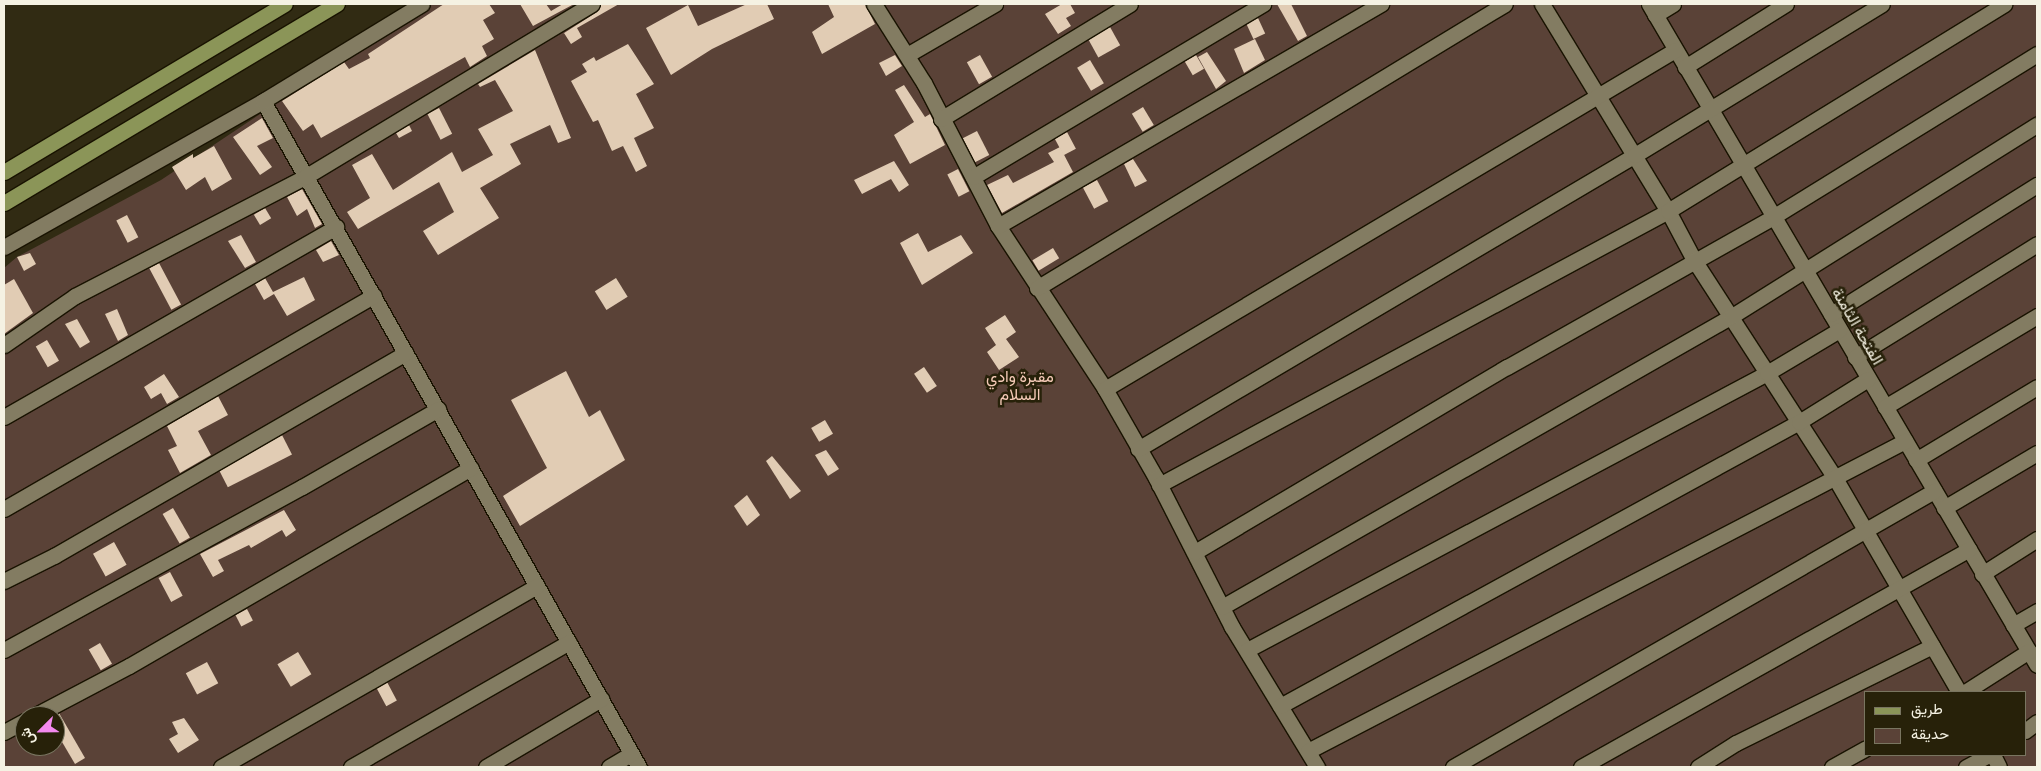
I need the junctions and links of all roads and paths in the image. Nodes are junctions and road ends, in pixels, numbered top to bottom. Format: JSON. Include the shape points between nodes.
{"nodes":[{"id":1,"x":285,"y":4,"type":"edge"},
{"id":2,"x":337,"y":4,"type":"edge"},
{"id":3,"x":422,"y":4,"type":"edge"},
{"id":4,"x":592,"y":4,"type":"edge"},
{"id":5,"x":874,"y":4,"type":"edge"},
{"id":6,"x":995,"y":4,"type":"edge"},
{"id":7,"x":1130,"y":4,"type":"edge"},
{"id":8,"x":1263,"y":4,"type":"edge"},
{"id":9,"x":1381,"y":4,"type":"edge"},
{"id":10,"x":1504,"y":4,"type":"edge"},
{"id":11,"x":1542,"y":4,"type":"edge"},
{"id":12,"x":1674,"y":4,"type":"edge"},
{"id":13,"x":1786,"y":4,"type":"edge"},
{"id":14,"x":1882,"y":4,"type":"edge"},
{"id":15,"x":2005,"y":4,"type":"edge"},
{"id":16,"x":1652,"y":10,"type":"edge"},
{"id":17,"x":1675,"y":50,"type":"junction"},
{"id":18,"x":2037,"y":54,"type":"edge"},
{"id":19,"x":907,"y":55,"type":"junction"},
{"id":20,"x":1685,"y":67,"type":"junction"},
{"id":21,"x":1598,"y":97,"type":"junction"},
{"id":22,"x":263,"y":101,"type":"junction"},
{"id":23,"x":1709,"y":107,"type":"junction"},
{"id":24,"x":941,"y":119,"type":"junction"},
{"id":25,"x":2037,"y":125,"type":"edge"},
{"id":26,"x":1635,"y":155,"type":"junction"},
{"id":27,"x":1743,"y":166,"type":"junction"},
{"id":28,"x":4,"y":172,"type":"edge"},
{"id":29,"x":304,"y":177,"type":"junction"},
{"id":30,"x":973,"y":177,"type":"junction"},
{"id":31,"x":2037,"y":185,"type":"edge"},
{"id":32,"x":4,"y":203,"type":"edge"},
{"id":33,"x":1668,"y":211,"type":"junction"},
{"id":34,"x":1773,"y":217,"type":"junction"},
{"id":35,"x":998,"y":226,"type":"junction"},
{"id":36,"x":336,"y":227,"type":"junction"},
{"id":37,"x":2037,"y":244,"type":"edge"},
{"id":38,"x":4,"y":247,"type":"edge"},
{"id":39,"x":1694,"y":260,"type":"junction"},
{"id":40,"x":1804,"y":269,"type":"junction"},
{"id":41,"x":1037,"y":288,"type":"junction"},
{"id":42,"x":374,"y":295,"type":"junction"},
{"id":43,"x":1831,"y":314,"type":"junction"},
{"id":44,"x":1732,"y":316,"type":"junction"},
{"id":45,"x":2037,"y":316,"type":"edge"},
{"id":46,"x":1839,"y":330,"type":"junction"},
{"id":47,"x":4,"y":345,"type":"edge"},
{"id":48,"x":406,"y":353,"type":"junction"},
{"id":49,"x":1855,"y":357,"type":"junction"},
{"id":50,"x":1767,"y":372,"type":"junction"},
{"id":51,"x":1868,"y":379,"type":"junction"},
{"id":52,"x":2037,"y":387,"type":"edge"},
{"id":53,"x":1105,"y":389,"type":"junction"},
{"id":54,"x":1885,"y":407,"type":"junction"},
{"id":55,"x":438,"y":409,"type":"junction"},
{"id":56,"x":4,"y":417,"type":"edge"},
{"id":57,"x":1799,"y":422,"type":"junction"},
{"id":58,"x":1906,"y":441,"type":"junction"},
{"id":59,"x":1138,"y":449,"type":"junction"},
{"id":60,"x":2037,"y":453,"type":"edge"},
{"id":61,"x":1916,"y":460,"type":"junction"},
{"id":62,"x":471,"y":468,"type":"junction"},
{"id":63,"x":1835,"y":478,"type":"junction"},
{"id":64,"x":1159,"y":485,"type":"junction"},
{"id":65,"x":1934,"y":491,"type":"junction"},
{"id":66,"x":1944,"y":508,"type":"junction"},
{"id":67,"x":4,"y":509,"type":"edge"},
{"id":68,"x":1865,"y":534,"type":"junction"},
{"id":69,"x":2037,"y":539,"type":"edge"},
{"id":70,"x":1969,"y":549,"type":"junction"},
{"id":71,"x":1195,"y":552,"type":"junction"},
{"id":72,"x":1982,"y":574,"type":"junction"},
{"id":73,"x":4,"y":581,"type":"edge"},
{"id":74,"x":537,"y":586,"type":"junction"},
{"id":75,"x":1898,"y":588,"type":"junction"},
{"id":76,"x":1222,"y":607,"type":"junction"},
{"id":77,"x":2037,"y":612,"type":"edge"},
{"id":78,"x":2013,"y":625,"type":"junction"},
{"id":79,"x":569,"y":642,"type":"junction"},
{"id":80,"x":1932,"y":646,"type":"junction"},
{"id":81,"x":4,"y":650,"type":"edge"},
{"id":82,"x":1246,"y":650,"type":"junction"},
{"id":83,"x":2029,"y":651,"type":"junction"},
{"id":84,"x":2037,"y":665,"type":"edge"},
{"id":85,"x":1958,"y":691,"type":"edge"},
{"id":86,"x":1967,"y":691,"type":"edge"},
{"id":87,"x":601,"y":699,"type":"junction"},
{"id":88,"x":53,"y":706,"type":"edge"},
{"id":89,"x":1280,"y":706,"type":"junction"},
{"id":90,"x":2037,"y":722,"type":"edge"},
{"id":91,"x":2026,"y":730,"type":"edge"},
{"id":92,"x":1864,"y":750,"type":"edge"},
{"id":93,"x":1308,"y":751,"type":"junction"},
{"id":94,"x":631,"y":754,"type":"junction"},
{"id":95,"x":1987,"y":756,"type":"edge"},
{"id":96,"x":221,"y":767,"type":"edge"},
{"id":97,"x":351,"y":767,"type":"edge"},
{"id":98,"x":486,"y":767,"type":"edge"},
{"id":99,"x":609,"y":767,"type":"edge"},
{"id":100,"x":639,"y":767,"type":"edge"},
{"id":101,"x":1317,"y":767,"type":"edge"},
{"id":102,"x":1454,"y":767,"type":"edge"},
{"id":103,"x":1580,"y":767,"type":"edge"},
{"id":104,"x":1698,"y":767,"type":"edge"},
{"id":105,"x":1832,"y":767,"type":"edge"},
{"id":106,"x":1966,"y":767,"type":"edge"}],
"edges":[{"from":1,"to":28,"type":"main road"},
{"from":2,"to":32,"type":"main road"},
{"from":3,"to":22,"type":"street"},
{"from":4,"to":29,"type":"street"},
{"from":5,"to":19,"type":"street"},
{"from":6,"to":19,"type":"street"},
{"from":7,"to":24,"type":"street"},
{"from":8,"to":30,"type":"street"},
{"from":9,"to":35,"type":"street"},
{"from":10,"to":41,"type":"street"},
{"from":11,"to":21,"type":"street"},
{"from":12,"to":16,"type":"street"},
{"from":13,"to":20,"type":"street"},
{"from":14,"to":23,"type":"street"},
{"from":15,"to":27,"type":"street"},
{"from":16,"to":17,"type":"street","name":"الفتحة الثامنة"},
{"from":17,"to":20,"type":"street","name":"الفتحة الثامنة"},
{"from":17,"to":21,"type":"street"},
{"from":18,"to":34,"type":"street"},
{"from":19,"to":24,"type":"street"},
{"from":20,"to":23,"type":"street","name":"الفتحة الثامنة"},
{"from":21,"to":26,"type":"street"},
{"from":21,"to":53,"type":"street"},
{"from":22,"to":29,"type":"street"},
{"from":22,"to":38,"type":"street"},
{"from":23,"to":26,"type":"street"},
{"from":23,"to":27,"type":"street","name":"الفتحة الثامنة"},
{"from":24,"to":30,"type":"street"},
{"from":25,"to":40,"type":"street"},
{"from":26,"to":33,"type":"street"},
{"from":26,"to":59,"type":"street"},
{"from":27,"to":33,"type":"street"},
{"from":27,"to":34,"type":"street","name":"الفتحة الثامنة"},
{"from":29,"to":36,"type":"street"},
{"from":29,"to":47,"type":"street","via":[[76,296]]},
{"from":30,"to":35,"type":"street"},
{"from":31,"to":43,"type":"street"},
{"from":33,"to":39,"type":"street"},
{"from":33,"to":64,"type":"street"},
{"from":34,"to":39,"type":"street"},
{"from":34,"to":40,"type":"street","name":"الفتحة الثامنة"},
{"from":35,"to":41,"type":"street"},
{"from":36,"to":42,"type":"street"},
{"from":36,"to":56,"type":"street"},
{"from":37,"to":49,"type":"street"},
{"from":39,"to":44,"type":"street"},
{"from":39,"to":71,"type":"street"},
{"from":40,"to":43,"type":"street","name":"الفتحة الثامنة"},
{"from":40,"to":44,"type":"street"},
{"from":41,"to":53,"type":"street"},
{"from":42,"to":48,"type":"street"},
{"from":42,"to":67,"type":"street"},
{"from":43,"to":46,"type":"street","name":"الفتحة الثامنة"},
{"from":44,"to":50,"type":"street"},
{"from":44,"to":76,"type":"street"},
{"from":45,"to":54,"type":"street"},
{"from":46,"to":49,"type":"street","name":"الفتحة الثامنة"},
{"from":46,"to":50,"type":"street"},
{"from":48,"to":55,"type":"street"},
{"from":48,"to":73,"type":"street","via":[[54,556]]},
{"from":49,"to":51,"type":"street","name":"الفتحة الثامنة"},
{"from":50,"to":57,"type":"street"},
{"from":50,"to":82,"type":"street"},
{"from":51,"to":54,"type":"street","name":"الفتحة الثامنة"},
{"from":51,"to":57,"type":"street"},
{"from":52,"to":61,"type":"street"},
{"from":53,"to":59,"type":"street"},
{"from":54,"to":58,"type":"street","name":"الفتحة الثامنة"},
{"from":55,"to":62,"type":"street"},
{"from":55,"to":81,"type":"street"},
{"from":57,"to":63,"type":"street"},
{"from":57,"to":89,"type":"street"},
{"from":58,"to":61,"type":"street","name":"الفتحة الثامنة"},
{"from":58,"to":63,"type":"street"},
{"from":59,"to":64,"type":"street"},
{"from":60,"to":66,"type":"street"},
{"from":61,"to":65,"type":"street","name":"الفتحة الثامنة"},
{"from":62,"to":74,"type":"street"},
{"from":62,"to":88,"type":"street","via":[[129,666]]},
{"from":63,"to":68,"type":"street"},
{"from":63,"to":93,"type":"street"},
{"from":64,"to":71,"type":"street"},
{"from":65,"to":66,"type":"street","name":"الفتحة الثامنة"},
{"from":65,"to":68,"type":"street"},
{"from":66,"to":70,"type":"street","name":"الفتحة الثامنة"},
{"from":68,"to":75,"type":"street"},
{"from":68,"to":102,"type":"street"},
{"from":69,"to":72,"type":"street"},
{"from":70,"to":72,"type":"street","name":"الفتحة الثامنة"},
{"from":70,"to":75,"type":"street"},
{"from":71,"to":76,"type":"street"},
{"from":72,"to":78,"type":"street","name":"الفتحة الثامنة"},
{"from":74,"to":79,"type":"street"},
{"from":74,"to":96,"type":"street"},
{"from":75,"to":80,"type":"street"},
{"from":75,"to":103,"type":"street"},
{"from":76,"to":82,"type":"street"},
{"from":77,"to":78,"type":"street"},
{"from":78,"to":83,"type":"street","name":"الفتحة الثامنة"},
{"from":79,"to":87,"type":"street"},
{"from":79,"to":97,"type":"street"},
{"from":80,"to":85,"type":"street"},
{"from":80,"to":104,"type":"street","via":[[1736,743]]},
{"from":82,"to":89,"type":"street"},
{"from":83,"to":84,"type":"street","name":"الفتحة الثامنة"},
{"from":83,"to":86,"type":"street"},
{"from":87,"to":94,"type":"street"},
{"from":87,"to":98,"type":"street"},
{"from":89,"to":93,"type":"street"},
{"from":90,"to":91,"type":"street"},
{"from":92,"to":105,"type":"street"},
{"from":93,"to":101,"type":"street"},
{"from":94,"to":99,"type":"street"},
{"from":94,"to":100,"type":"street"},
{"from":95,"to":106,"type":"street"}]}
